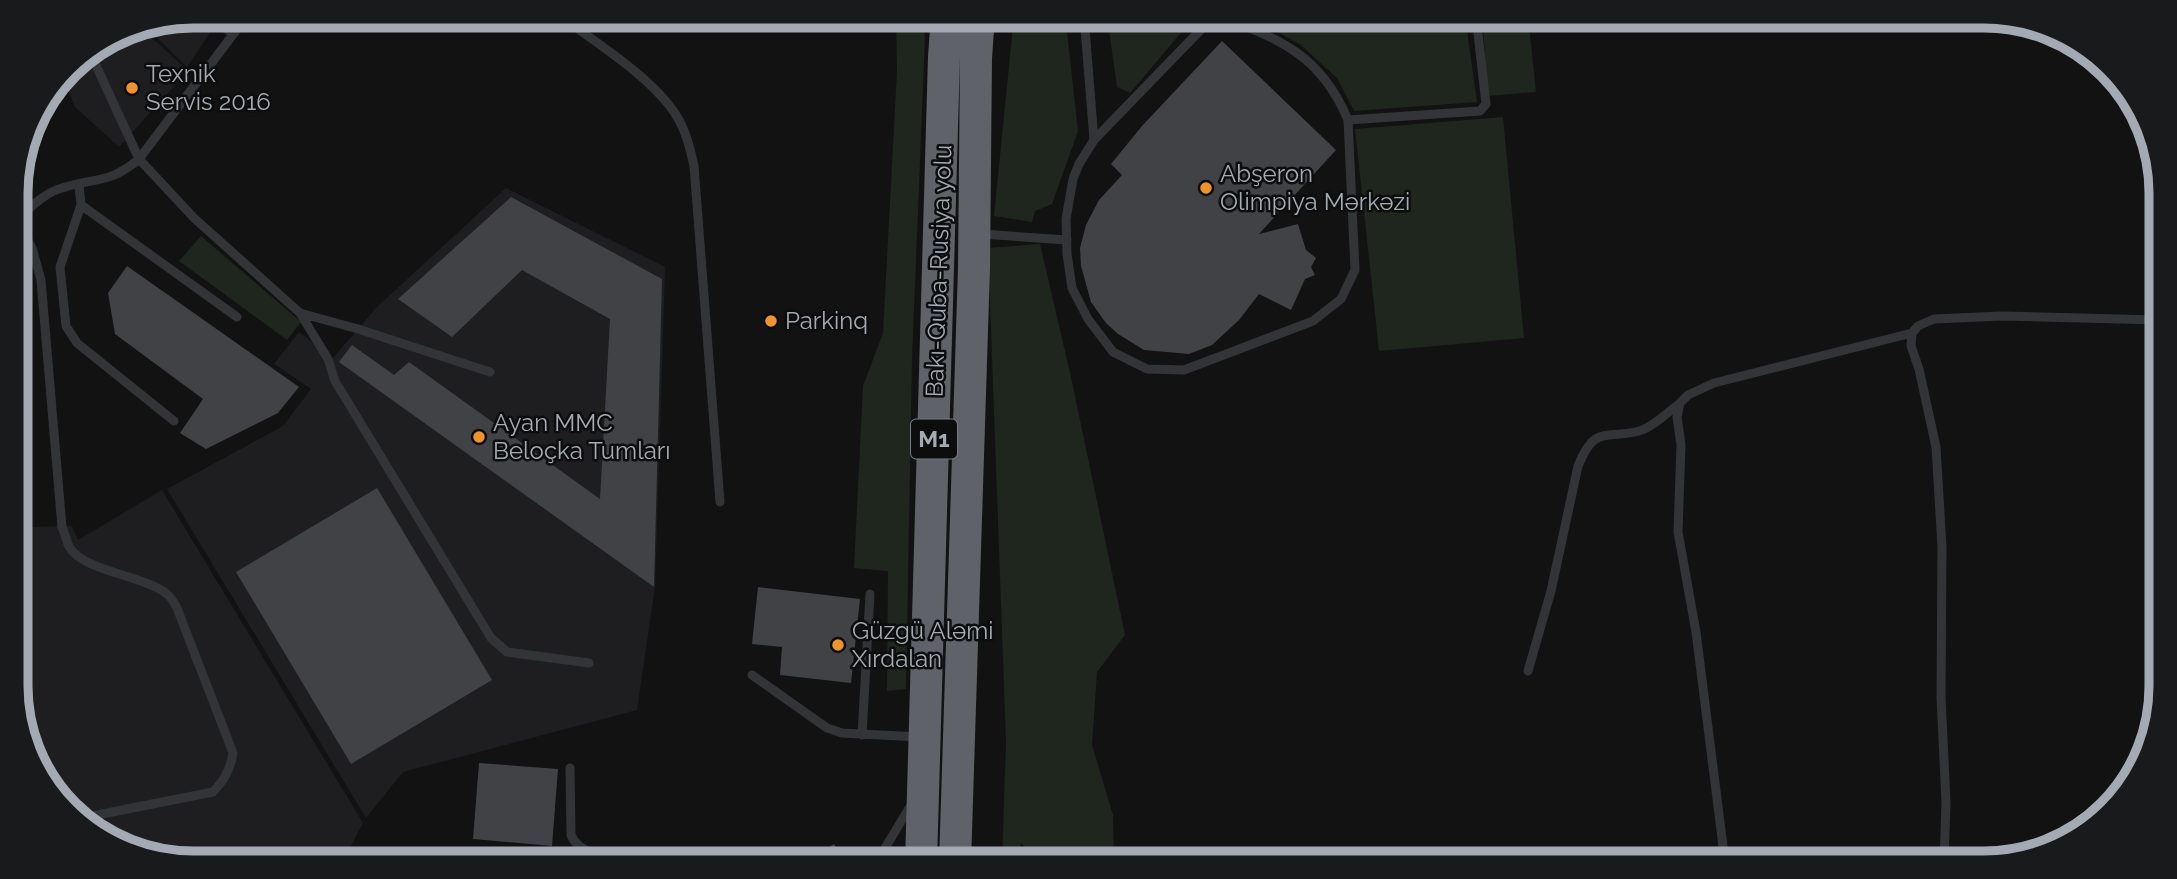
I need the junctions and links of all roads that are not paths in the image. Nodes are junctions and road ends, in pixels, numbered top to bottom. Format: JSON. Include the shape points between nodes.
{"nodes":[{"id":1,"x":225,"y":28,"type":"edge"},
{"id":2,"x":238,"y":28,"type":"edge"},
{"id":3,"x":576,"y":28,"type":"edge"},
{"id":4,"x":941,"y":28,"type":"edge"},
{"id":5,"x":946,"y":28,"type":"edge"},
{"id":6,"x":978,"y":28,"type":"edge"},
{"id":7,"x":983,"y":28,"type":"edge"},
{"id":8,"x":991,"y":28,"type":"edge"},
{"id":9,"x":1085,"y":28,"type":"edge"},
{"id":10,"x":1204,"y":28,"type":"edge"},
{"id":11,"x":1250,"y":28,"type":"edge"},
{"id":12,"x":1477,"y":28,"type":"edge"},
{"id":13,"x":233,"y":34,"type":"junction"},
{"id":14,"x":944,"y":57,"type":"junction"},
{"id":15,"x":976,"y":58,"type":"junction"},
{"id":16,"x":94,"y":61,"type":"dead end"},
{"id":17,"x":1348,"y":120,"type":"junction"},
{"id":18,"x":1094,"y":140,"type":"junction"},
{"id":19,"x":139,"y":159,"type":"junction"},
{"id":20,"x":79,"y":185,"type":"junction"},
{"id":21,"x":81,"y":205,"type":"junction"},
{"id":22,"x":28,"y":210,"type":"edge"},
{"id":23,"x":974,"y":234,"type":"junction"},
{"id":24,"x":28,"y":240,"type":"edge"},
{"id":25,"x":1067,"y":240,"type":"junction"},
{"id":26,"x":300,"y":313,"type":"junction"},
{"id":27,"x":237,"y":317,"type":"dead end"},
{"id":28,"x":2149,"y":320,"type":"edge"},
{"id":29,"x":1912,"y":333,"type":"junction"},
{"id":30,"x":490,"y":372,"type":"dead end"},
{"id":31,"x":1680,"y":404,"type":"junction"},
{"id":32,"x":174,"y":421,"type":"dead end"},
{"id":33,"x":720,"y":502,"type":"dead end"},
{"id":34,"x":870,"y":594,"type":"dead end"},
{"id":35,"x":590,"y":663,"type":"dead end"},
{"id":36,"x":1528,"y":671,"type":"dead end"},
{"id":37,"x":752,"y":675,"type":"dead end"},
{"id":38,"x":862,"y":735,"type":"junction"},
{"id":39,"x":925,"y":737,"type":"junction"},
{"id":40,"x":570,"y":768,"type":"dead end"},
{"id":41,"x":923,"y":786,"type":"junction"},
{"id":42,"x":92,"y":816,"type":"edge"},
{"id":43,"x":584,"y":851,"type":"edge"},
{"id":44,"x":883,"y":851,"type":"edge"},
{"id":45,"x":921,"y":851,"type":"edge"},
{"id":46,"x":956,"y":851,"type":"edge"},
{"id":47,"x":1724,"y":851,"type":"edge"},
{"id":48,"x":1944,"y":851,"type":"edge"}],
"edges":[{"from":1,"to":13,"type":"lane"},
{"from":2,"to":13,"type":"lane"},
{"from":3,"to":33,"type":"lane","via":[[659,95],[676,114],[687,137],[694,166]]},
{"from":4,"to":14,"type":"highway"},
{"from":5,"to":14,"type":"highway","name":"Bakı-Quba-Rusiya yolu","number":"M1"},
{"from":6,"to":15,"type":"highway","name":"Bakı-Quba-Rusiya yolu","number":"M1"},
{"from":7,"to":15,"type":"highway"},
{"from":8,"to":15,"type":"lane"},
{"from":9,"to":18,"type":"lane"},
{"from":10,"to":18,"type":"lane"},
{"from":11,"to":17,"type":"lane","via":[[1298,52],[1314,66]]},
{"from":12,"to":17,"type":"lane","via":[[1486,104],[1480,111]]},
{"from":13,"to":19,"type":"lane"},
{"from":14,"to":39,"type":"highway","name":"Bakı-Quba-Rusiya yolu","number":"M1"},
{"from":15,"to":23,"type":"highway","name":"Bakı-Quba-Rusiya yolu","number":"M1"},
{"from":16,"to":19,"type":"lane"},
{"from":17,"to":25,"type":"lane","via":[[1355,270],[1341,299],[1313,321],[1184,370],[1147,369],[1113,352],[1088,319],[1072,288]]},
{"from":18,"to":25,"type":"lane","via":[[1073,179]]},
{"from":19,"to":20,"type":"lane","via":[[113,177]]},
{"from":19,"to":26,"type":"lane","via":[[194,218]]},
{"from":20,"to":21,"type":"lane"},
{"from":20,"to":22,"type":"lane","via":[[47,194]]},
{"from":21,"to":27,"type":"lane"},
{"from":21,"to":32,"type":"lane","via":[[60,267],[66,326],[77,343]]},
{"from":23,"to":25,"type":"lane"},
{"from":23,"to":46,"type":"highway","name":"Bakı-Quba-Rusiya yolu","number":"M1"},
{"from":24,"to":42,"type":"lane","via":[[41,280],[62,527],[70,548],[90,562],[169,595],[233,753],[230,770],[213,792]]},
{"from":26,"to":30,"type":"lane"},
{"from":26,"to":35,"type":"lane","via":[[328,359],[335,381],[491,638],[508,652]]},
{"from":28,"to":29,"type":"lane","via":[[1989,316],[1934,320]]},
{"from":29,"to":31,"type":"lane","via":[[1714,383]]},
{"from":29,"to":48,"type":"lane","via":[[1911,346],[1936,447],[1942,547]]},
{"from":31,"to":36,"type":"lane","via":[[1640,431],[1598,436],[1585,449]]},
{"from":31,"to":47,"type":"lane","via":[[1678,532],[1696,632]]},
{"from":34,"to":38,"type":"lane"},
{"from":37,"to":38,"type":"lane","via":[[827,728]]},
{"from":38,"to":39,"type":"lane"},
{"from":39,"to":41,"type":"highway","name":"Bakı-Quba-Rusiya yolu","number":"M1"},
{"from":40,"to":43,"type":"lane","via":[[571,835]]},
{"from":41,"to":44,"type":"lane"},
{"from":41,"to":45,"type":"highway","name":"Bakı-Quba-Rusiya yolu","number":"M1"}]}
